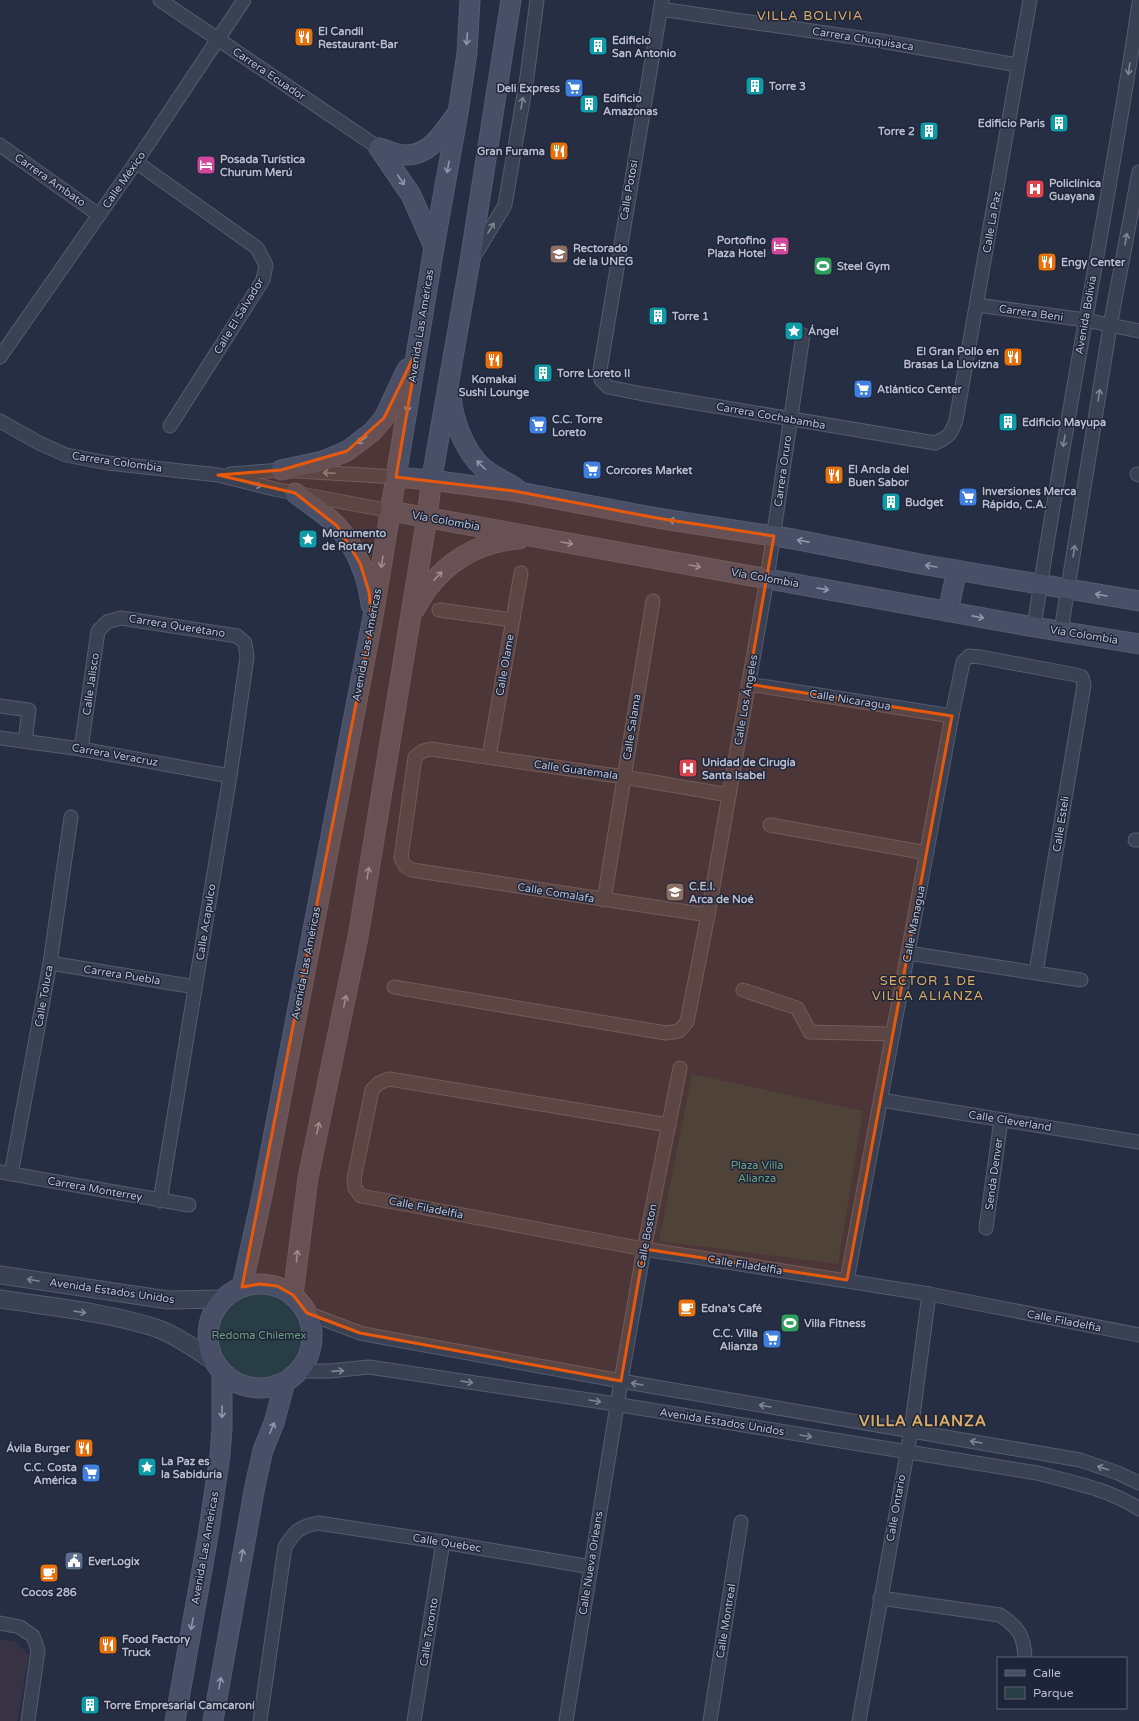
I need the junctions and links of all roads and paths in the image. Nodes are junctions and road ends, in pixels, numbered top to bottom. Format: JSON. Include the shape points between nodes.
{"nodes":[{"id":1,"x":160,"y":0,"type":"edge"},
{"id":2,"x":244,"y":0,"type":"edge"},
{"id":3,"x":470,"y":0,"type":"edge"},
{"id":4,"x":511,"y":0,"type":"edge"},
{"id":5,"x":537,"y":0,"type":"edge"},
{"id":6,"x":1030,"y":0,"type":"edge"},
{"id":7,"x":1139,"y":3,"type":"edge"},
{"id":8,"x":661,"y":5,"type":"edge"},
{"id":9,"x":217,"y":40,"type":"junction"},
{"id":10,"x":1018,"y":65,"type":"junction"},
{"id":11,"x":458,"y":112,"type":"junction"},
{"id":12,"x":0,"y":145,"type":"edge"},
{"id":13,"x":379,"y":148,"type":"junction"},
{"id":14,"x":136,"y":162,"type":"junction"},
{"id":15,"x":1139,"y":172,"type":"edge"},
{"id":16,"x":99,"y":215,"type":"junction"},
{"id":17,"x":434,"y":247,"type":"junction"},
{"id":18,"x":470,"y":260,"type":"junction"},
{"id":19,"x":977,"y":305,"type":"junction"},
{"id":20,"x":1085,"y":320,"type":"junction"},
{"id":21,"x":1110,"y":326,"type":"junction"},
{"id":22,"x":1139,"y":331,"type":"edge"},
{"id":23,"x":803,"y":335,"type":"dead end"},
{"id":24,"x":418,"y":348,"type":"junction"},
{"id":25,"x":0,"y":357,"type":"edge"},
{"id":26,"x":451,"y":368,"type":"junction"},
{"id":27,"x":601,"y":380,"type":"joint"},
{"id":28,"x":790,"y":419,"type":"junction"},
{"id":29,"x":0,"y":421,"type":"edge"},
{"id":30,"x":170,"y":426,"type":"dead end"},
{"id":31,"x":944,"y":439,"type":"joint"},
{"id":32,"x":281,"y":470,"type":"junction"},
{"id":33,"x":218,"y":475,"type":"junction"},
{"id":34,"x":396,"y":477,"type":"junction"},
{"id":35,"x":432,"y":480,"type":"junction"},
{"id":36,"x":295,"y":493,"type":"junction"},
{"id":37,"x":525,"y":494,"type":"junction"},
{"id":38,"x":391,"y":511,"type":"junction"},
{"id":39,"x":427,"y":517,"type":"junction"},
{"id":40,"x":774,"y":536,"type":"junction"},
{"id":41,"x":539,"y":538,"type":"junction"},
{"id":42,"x":957,"y":570,"type":"junction"},
{"id":43,"x":521,"y":573,"type":"dead end"},
{"id":44,"x":767,"y":579,"type":"junction"},
{"id":45,"x":1040,"y":586,"type":"junction"},
{"id":46,"x":1068,"y":589,"type":"junction"},
{"id":47,"x":653,"y":601,"type":"dead end"},
{"id":48,"x":1139,"y":601,"type":"edge"},
{"id":49,"x":439,"y":610,"type":"dead end"},
{"id":50,"x":948,"y":611,"type":"junction"},
{"id":51,"x":513,"y":620,"type":"junction"},
{"id":52,"x":409,"y":621,"type":"junction"},
{"id":53,"x":107,"y":622,"type":"joint"},
{"id":54,"x":372,"y":622,"type":"junction"},
{"id":55,"x":1034,"y":627,"type":"junction"},
{"id":56,"x":1061,"y":631,"type":"junction"},
{"id":57,"x":245,"y":643,"type":"joint"},
{"id":58,"x":1139,"y":644,"type":"edge"},
{"id":59,"x":1082,"y":677,"type":"joint"},
{"id":60,"x":748,"y":684,"type":"junction"},
{"id":61,"x":0,"y":706,"type":"edge"},
{"id":62,"x":952,"y":716,"type":"junction"},
{"id":63,"x":0,"y":738,"type":"edge"},
{"id":64,"x":25,"y":741,"type":"junction"},
{"id":65,"x":81,"y":748,"type":"junction"},
{"id":66,"x":489,"y":757,"type":"junction"},
{"id":67,"x":230,"y":776,"type":"junction"},
{"id":68,"x":624,"y":777,"type":"junction"},
{"id":69,"x":729,"y":795,"type":"junction"},
{"id":70,"x":71,"y":817,"type":"dead end"},
{"id":71,"x":770,"y":826,"type":"dead end"},
{"id":72,"x":927,"y":853,"type":"junction"},
{"id":73,"x":405,"y":866,"type":"joint"},
{"id":74,"x":604,"y":900,"type":"junction"},
{"id":75,"x":708,"y":915,"type":"junction"},
{"id":76,"x":908,"y":953,"type":"junction"},
{"id":77,"x":50,"y":963,"type":"junction"},
{"id":78,"x":1036,"y":972,"type":"junction"},
{"id":79,"x":1081,"y":980,"type":"dead end"},
{"id":80,"x":195,"y":987,"type":"junction"},
{"id":81,"x":394,"y":987,"type":"dead end"},
{"id":82,"x":743,"y":990,"type":"dead end"},
{"id":83,"x":893,"y":1034,"type":"junction"},
{"id":84,"x":680,"y":1068,"type":"dead end"},
{"id":85,"x":881,"y":1100,"type":"junction"},
{"id":86,"x":1001,"y":1120,"type":"junction"},
{"id":87,"x":669,"y":1125,"type":"junction"},
{"id":88,"x":1139,"y":1142,"type":"edge"},
{"id":89,"x":6,"y":1173,"type":"edge"},
{"id":90,"x":160,"y":1201,"type":"junction"},
{"id":91,"x":189,"y":1205,"type":"dead end"},
{"id":92,"x":986,"y":1228,"type":"dead end"},
{"id":93,"x":644,"y":1249,"type":"junction"},
{"id":94,"x":0,"y":1275,"type":"edge"},
{"id":95,"x":847,"y":1280,"type":"junction"},
{"id":96,"x":242,"y":1287,"type":"junction"},
{"id":97,"x":928,"y":1294,"type":"junction"},
{"id":98,"x":293,"y":1295,"type":"junction"},
{"id":99,"x":0,"y":1299,"type":"edge"},
{"id":100,"x":224,"y":1299,"type":"junction"},
{"id":101,"x":306,"y":1313,"type":"junction"},
{"id":102,"x":1139,"y":1335,"type":"edge"},
{"id":103,"x":217,"y":1366,"type":"junction"},
{"id":104,"x":292,"y":1377,"type":"junction"},
{"id":105,"x":620,"y":1381,"type":"junction"},
{"id":106,"x":616,"y":1405,"type":"junction"},
{"id":107,"x":910,"y":1431,"type":"junction"},
{"id":108,"x":906,"y":1452,"type":"junction"},
{"id":109,"x":1139,"y":1483,"type":"edge"},
{"id":110,"x":1139,"y":1509,"type":"edge"},
{"id":111,"x":741,"y":1522,"type":"dead end"},
{"id":112,"x":443,"y":1542,"type":"junction"},
{"id":113,"x":591,"y":1567,"type":"junction"},
{"id":114,"x":880,"y":1598,"type":"junction"},
{"id":115,"x":0,"y":1624,"type":"edge"},
{"id":116,"x":1025,"y":1657,"type":"edge"},
{"id":117,"x":28,"y":1721,"type":"edge"},
{"id":118,"x":175,"y":1721,"type":"edge"},
{"id":119,"x":213,"y":1721,"type":"edge"},
{"id":120,"x":260,"y":1721,"type":"edge"},
{"id":121,"x":414,"y":1721,"type":"edge"},
{"id":122,"x":566,"y":1721,"type":"edge"},
{"id":123,"x":710,"y":1721,"type":"edge"},
{"id":124,"x":859,"y":1721,"type":"edge"}],
"edges":[{"from":1,"to":9,"type":"street","name":"Carrera Ecuador"},
{"from":2,"to":9,"type":"street","name":"Calle México"},
{"from":3,"to":11,"type":"main road","name":"Avenida Las Américas","one_way":true,"via":[[467,53]]},
{"from":4,"to":18,"type":"main road"},
{"from":18,"to":5,"type":"street","one_way":true,"via":[[505,205]]},
{"from":6,"to":10,"type":"street","name":"Calle La Paz"},
{"from":7,"to":20,"type":"street","name":"Avenida Bolivia","one_way":true},
{"from":8,"to":10,"type":"street","name":"Carrera Chuquisaca"},
{"from":8,"to":27,"type":"street","name":"Calle Potosí","via":[[601,362]]},
{"from":9,"to":13,"type":"street","name":"Carrera Ecuador"},
{"from":9,"to":14,"type":"street","name":"Calle México"},
{"from":10,"to":19,"type":"street","name":"Calle La Paz"},
{"from":11,"to":13,"type":"main road","via":[[426,151],[415,155]]},
{"from":11,"to":17,"type":"main road","name":"Avenida Las Américas","one_way":true},
{"from":12,"to":16,"type":"street","name":"Carrera Ambato"},
{"from":13,"to":17,"type":"main road","one_way":true,"via":[[411,195]]},
{"from":14,"to":16,"type":"street","name":"Calle México"},
{"from":14,"to":30,"type":"street","name":"Calle El Salvador","via":[[257,248],[266,266],[263,280]]},
{"from":21,"to":15,"type":"street","one_way":true},
{"from":16,"to":25,"type":"street","name":"Calle México"},
{"from":17,"to":24,"type":"main road","name":"Avenida Las Américas"},
{"from":18,"to":26,"type":"main road"},
{"from":19,"to":20,"type":"street","name":"Carrera Beni"},
{"from":19,"to":31,"type":"street","name":"Calle La Paz","via":[[956,420],[952,432]]},
{"from":20,"to":21,"type":"street","name":"Carrera Beni"},
{"from":20,"to":45,"type":"street","name":"Avenida Bolivia","one_way":true},
{"from":21,"to":22,"type":"street","name":"Carrera Beni"},
{"from":46,"to":21,"type":"street","one_way":true},
{"from":23,"to":28,"type":"street","name":"Carrera Oruro"},
{"from":24,"to":32,"type":"main road","one_way":true,"via":[[384,418],[372,432],[347,451],[323,461]]},
{"from":24,"to":34,"type":"main road","name":"Avenida Las Américas","one_way":true},
{"from":26,"to":35,"type":"main road"},
{"from":37,"to":26,"type":"main road","one_way":true,"via":[[484,468],[460,434],[452,405]]},
{"from":27,"to":28,"type":"street","name":"Carrera Cochabamba","via":[[608,387],[629,392]]},
{"from":28,"to":31,"type":"street","name":"Carrera Cochabamba","via":[[924,442],[935,443]]},
{"from":28,"to":40,"type":"street","name":"Carrera Oruro"},
{"from":29,"to":33,"type":"street","name":"Carrera Colombia","via":[[38,443],[66,455],[108,463]]},
{"from":32,"to":33,"type":"street","name":"Carrera Colombia"},
{"from":34,"to":32,"type":"street","name":"Carrera Colombia","one_way":true},
{"from":33,"to":36,"type":"street","name":"Carrera Colombia","one_way":true},
{"from":34,"to":35,"type":"main road"},
{"from":34,"to":38,"type":"main road","name":"Avenida Las Américas"},
{"from":35,"to":37,"type":"main road"},
{"from":35,"to":39,"type":"main road"},
{"from":36,"to":38,"type":"street","name":"Carrera Colombia"},
{"from":36,"to":54,"type":"main road","via":[[337,526],[350,544],[360,563],[369,592]]},
{"from":40,"to":37,"type":"main road","one_way":true},
{"from":38,"to":39,"type":"main road","name":"Vía Colombia"},
{"from":38,"to":54,"type":"main road","name":"Avenida Las Américas","one_way":true},
{"from":39,"to":41,"type":"main road","name":"Vía Colombia"},
{"from":39,"to":52,"type":"main road"},
{"from":42,"to":40,"type":"main road","one_way":true},
{"from":40,"to":44,"type":"street","name":"Carrera Oruro"},
{"from":41,"to":44,"type":"main road","name":"Vía Colombia","one_way":true},
{"from":52,"to":41,"type":"main road","one_way":true,"via":[[421,597],[445,569],[469,553],[506,540]]},
{"from":42,"to":45,"type":"main road"},
{"from":42,"to":50,"type":"main road"},
{"from":43,"to":51,"type":"street","name":"Calle Olame"},
{"from":44,"to":50,"type":"main road","name":"Vía Colombia","one_way":true},
{"from":44,"to":60,"type":"street","name":"Calle Los Ángeles"},
{"from":45,"to":46,"type":"main road"},
{"from":45,"to":55,"type":"street","name":"Avenida Bolivia"},
{"from":48,"to":46,"type":"main road","one_way":true},
{"from":46,"to":56,"type":"street"},
{"from":47,"to":68,"type":"street","name":"Calle Salama"},
{"from":49,"to":51,"type":"street"},
{"from":50,"to":55,"type":"main road","name":"Vía Colombia","one_way":true},
{"from":51,"to":66,"type":"street","name":"Calle Olame"},
{"from":98,"to":52,"type":"main road","one_way":true,"via":[[308,1178],[358,937]]},
{"from":53,"to":57,"type":"street","name":"Carrera Querétano","via":[[122,618],[237,636]]},
{"from":53,"to":65,"type":"street","name":"Calle Jalisco","via":[[98,631]]},
{"from":54,"to":96,"type":"main road","name":"Avenida Las Américas","via":[[262,1196]]},
{"from":55,"to":56,"type":"main road","name":"Vía Colombia"},
{"from":56,"to":58,"type":"main road","name":"Vía Colombia"},
{"from":57,"to":67,"type":"street","name":"Calle Acapulco","via":[[246,657]]},
{"from":59,"to":62,"type":"street","name":"Calle Managua","via":[[981,656],[969,656],[963,662]]},
{"from":59,"to":78,"type":"street","name":"Calle Esteli","via":[[1084,685]]},
{"from":60,"to":62,"type":"street","name":"Calle Nicaragua"},
{"from":60,"to":69,"type":"street","name":"Calle Los Ángeles"},
{"from":61,"to":64,"type":"street","via":[[30,710]]},
{"from":62,"to":72,"type":"street","name":"Calle Managua"},
{"from":63,"to":64,"type":"street","name":"Carrera Veracruz"},
{"from":64,"to":65,"type":"street","name":"Carrera Veracruz"},
{"from":65,"to":67,"type":"street","name":"Carrera Veracruz"},
{"from":66,"to":68,"type":"street","name":"Calle Guatemala"},
{"from":66,"to":73,"type":"street","name":"Calle Guatemala","via":[[431,749],[415,757],[401,858]]},
{"from":67,"to":80,"type":"street","name":"Calle Acapulco"},
{"from":68,"to":69,"type":"street","name":"Calle Guatemala"},
{"from":68,"to":74,"type":"street","name":"Calle Salama"},
{"from":69,"to":75,"type":"street","name":"Calle Los Ángeles"},
{"from":70,"to":77,"type":"street","name":"Calle Toluca"},
{"from":71,"to":72,"type":"street"},
{"from":72,"to":76,"type":"street","name":"Calle Managua"},
{"from":73,"to":74,"type":"street","name":"Calle Comalafa","via":[[412,870]]},
{"from":74,"to":75,"type":"street","name":"Calle Comalafa"},
{"from":75,"to":81,"type":"street","name":"Calle Los Ángeles","via":[[687,1022],[679,1031],[666,1033]]},
{"from":76,"to":78,"type":"street"},
{"from":76,"to":83,"type":"street","name":"Calle Managua"},
{"from":77,"to":80,"type":"street","name":"Carrera Puebla"},
{"from":77,"to":89,"type":"street","name":"Calle Toluca"},
{"from":78,"to":79,"type":"street"},
{"from":80,"to":90,"type":"street","name":"Calle Acapulco"},
{"from":82,"to":83,"type":"street","via":[[797,1008],[810,1032]]},
{"from":83,"to":85,"type":"street","name":"Calle Managua"},
{"from":84,"to":87,"type":"street","name":"Calle Boston"},
{"from":85,"to":86,"type":"street","name":"Calle Cleverland"},
{"from":85,"to":95,"type":"street","name":"Calle Managua"},
{"from":86,"to":88,"type":"street","name":"Calle Cleverland"},
{"from":86,"to":92,"type":"street","name":"Senda Denver"},
{"from":87,"to":93,"type":"street","name":"Calle Boston"},
{"from":87,"to":93,"type":"street","name":"Calle Filadelfia","via":[[389,1079],[379,1083],[372,1090],[354,1179],[355,1188],[361,1196]]},
{"from":89,"to":90,"type":"street","name":"Carrera Monterrey"},
{"from":90,"to":91,"type":"street","name":"Carrera Monterrey"},
{"from":93,"to":95,"type":"street","name":"Calle Filadelfia"},
{"from":93,"to":105,"type":"street","name":"Calle Boston"},
{"from":100,"to":94,"type":"street","name":"Avenida Estados Unidos","one_way":true,"via":[[168,1300]]},
{"from":95,"to":97,"type":"street","name":"Calle Filadelfia"},
{"from":96,"to":98,"type":"main road","via":[[260,1284],[277,1286]]},
{"from":96,"to":100,"type":"main road"},
{"from":97,"to":102,"type":"street","name":"Calle Filadelfia"},
{"from":97,"to":107,"type":"street","name":"Calle Ontario"},
{"from":98,"to":101,"type":"main road","via":[[305,1308]]},
{"from":99,"to":103,"type":"street","one_way":true,"via":[[122,1319],[158,1329]]},
{"from":100,"to":103,"type":"main road","via":[[215,1308],[208,1325],[208,1342]]},
{"from":101,"to":104,"type":"main road","via":[[311,1324],[312,1341],[308,1357]]},
{"from":101,"to":105,"type":"street","name":"Avenida Estados Unidos","via":[[360,1333]]},
{"from":103,"to":104,"type":"main road","via":[[236,1383],[252,1388],[269,1388]]},
{"from":103,"to":118,"type":"main road","name":"Avenida Las Américas","one_way":true,"via":[[222,1428],[218,1469]]},
{"from":104,"to":106,"type":"street","name":"Avenida Estados Unidos","one_way":true,"via":[[369,1367]]},
{"from":119,"to":104,"type":"main road","one_way":true,"via":[[256,1479],[263,1450]]},
{"from":105,"to":106,"type":"street","name":"Calle Boston"},
{"from":107,"to":105,"type":"street","name":"Avenida Estados Unidos","one_way":true},
{"from":106,"to":108,"type":"street","name":"Avenida Estados Unidos","one_way":true},
{"from":106,"to":113,"type":"street","name":"Calle Nueva Orleans"},
{"from":107,"to":108,"type":"street","name":"Calle Ontario"},
{"from":109,"to":107,"type":"street","name":"Avenida Estados Unidos","one_way":true,"via":[[1080,1460]]},
{"from":108,"to":110,"type":"street","name":"Avenida Estados Unidos","via":[[1037,1473],[1094,1489],[1127,1501]]},
{"from":108,"to":114,"type":"street","name":"Calle Ontario"},
{"from":111,"to":123,"type":"street","name":"Calle Montreal"},
{"from":112,"to":113,"type":"street","name":"Calle Quebec"},
{"from":112,"to":120,"type":"street","name":"Calle Quebec","via":[[318,1523],[303,1526],[293,1534],[285,1547]]},
{"from":112,"to":121,"type":"street","name":"Calle Toronto"},
{"from":113,"to":122,"type":"street","name":"Calle Nueva Orleans"},
{"from":114,"to":116,"type":"street","via":[[1000,1615],[1015,1625],[1024,1645]]},
{"from":114,"to":124,"type":"street","name":"Calle Ontario"},
{"from":115,"to":117,"type":"street","via":[[20,1627],[33,1636],[38,1650]]}]}
